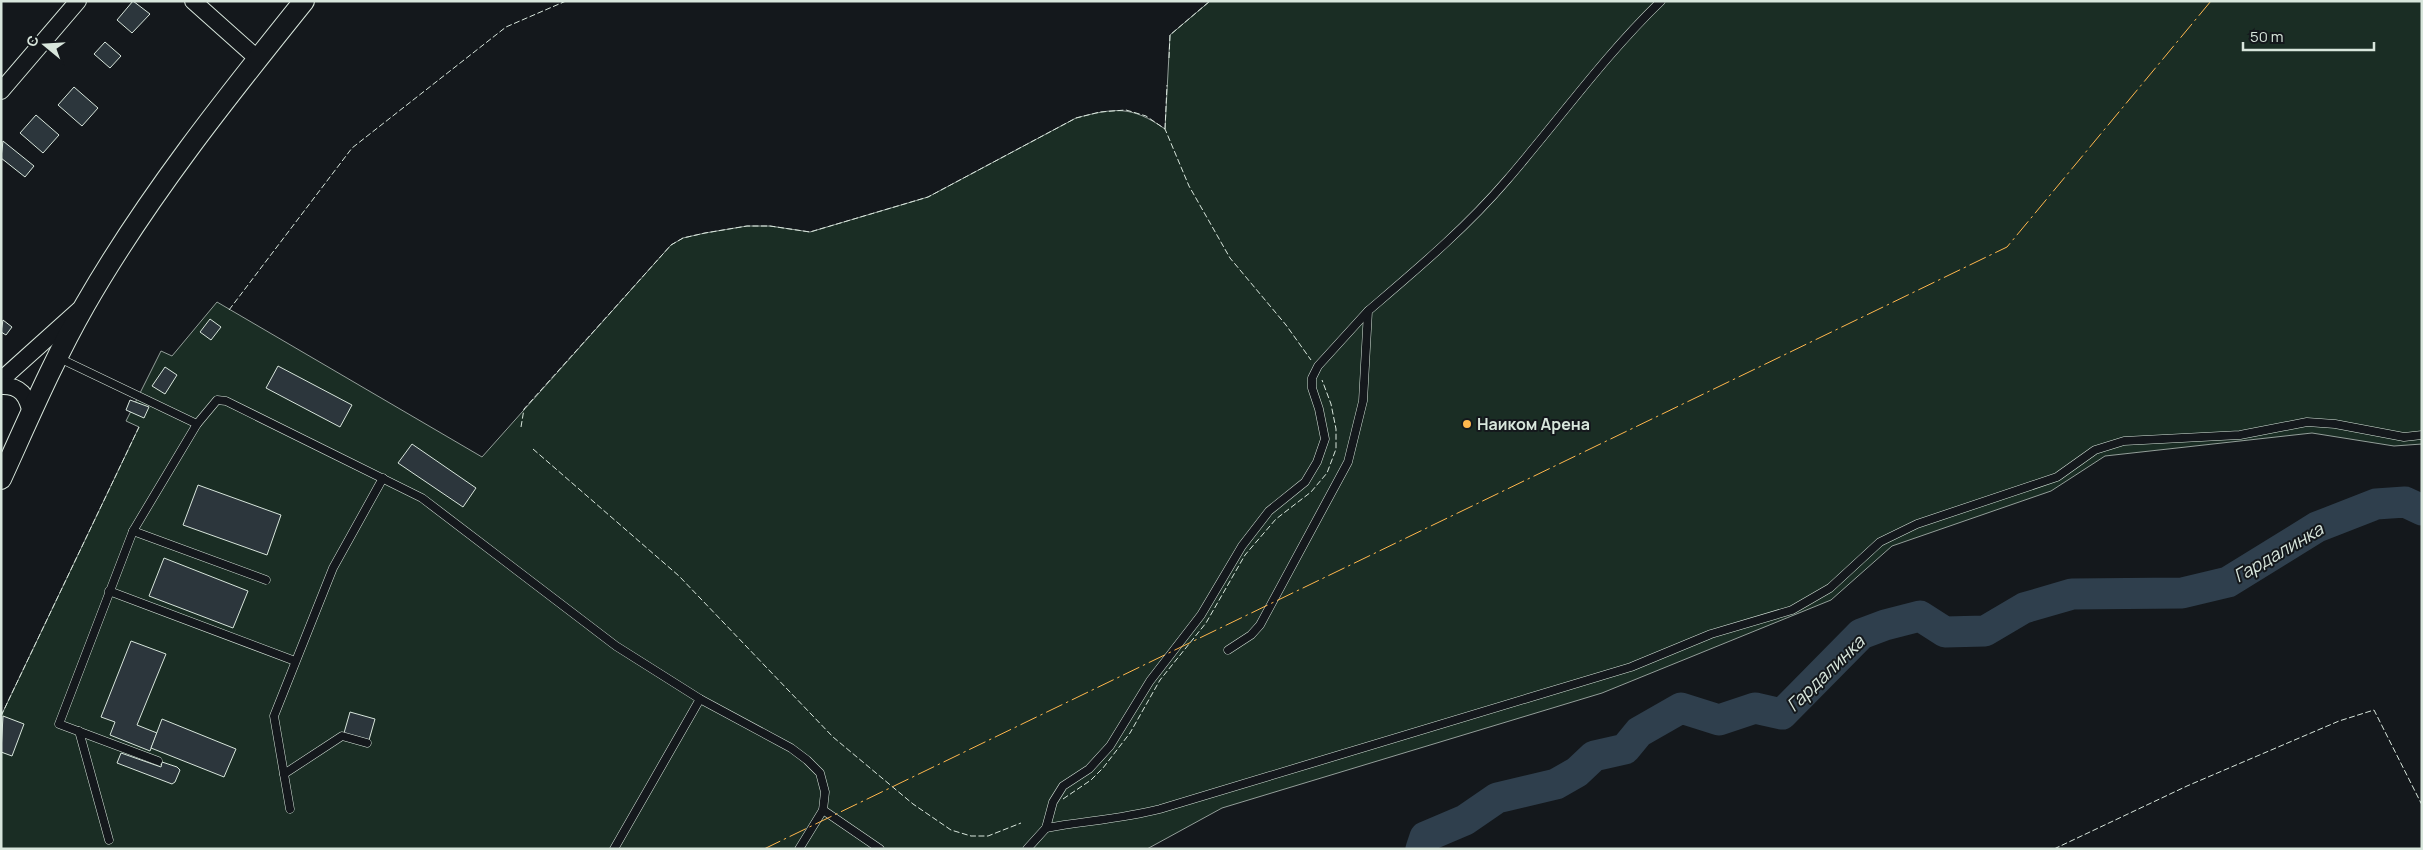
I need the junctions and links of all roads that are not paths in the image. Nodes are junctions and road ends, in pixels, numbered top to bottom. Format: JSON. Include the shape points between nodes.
{"nodes":[{"id":1,"x":78,"y":1,"type":"edge"},
{"id":2,"x":193,"y":1,"type":"edge"},
{"id":3,"x":304,"y":1,"type":"edge"},
{"id":4,"x":1661,"y":1,"type":"edge"},
{"id":5,"x":258,"y":59,"type":"junction"},
{"id":6,"x":1,"y":91,"type":"edge"},
{"id":7,"x":85,"y":304,"type":"junction"},
{"id":8,"x":1368,"y":311,"type":"junction"},
{"id":9,"x":57,"y":357,"type":"junction"},
{"id":10,"x":1,"y":380,"type":"edge"},
{"id":11,"x":1,"y":386,"type":"edge"},
{"id":12,"x":31,"y":413,"type":"junction"},
{"id":13,"x":196,"y":424,"type":"junction"},
{"id":14,"x":2422,"y":435,"type":"edge"},
{"id":15,"x":1,"y":478,"type":"edge"},
{"id":16,"x":383,"y":478,"type":"junction"},
{"id":17,"x":132,"y":531,"type":"junction"},
{"id":18,"x":266,"y":580,"type":"dead end"},
{"id":19,"x":109,"y":591,"type":"junction"},
{"id":20,"x":1228,"y":650,"type":"dead end"},
{"id":21,"x":295,"y":661,"type":"junction"},
{"id":22,"x":700,"y":699,"type":"junction"},
{"id":23,"x":79,"y":731,"type":"junction"},
{"id":24,"x":367,"y":743,"type":"dead end"},
{"id":25,"x":158,"y":761,"type":"dead end"},
{"id":26,"x":284,"y":774,"type":"junction"},
{"id":27,"x":290,"y":809,"type":"dead end"},
{"id":28,"x":823,"y":810,"type":"junction"},
{"id":29,"x":1046,"y":828,"type":"junction"},
{"id":30,"x":109,"y":840,"type":"dead end"},
{"id":31,"x":614,"y":849,"type":"edge"},
{"id":32,"x":799,"y":849,"type":"edge"},
{"id":33,"x":880,"y":849,"type":"edge"},
{"id":34,"x":1027,"y":849,"type":"edge"}],
"edges":[{"from":1,"to":6,"type":"street"},
{"from":2,"to":5,"type":"street"},
{"from":3,"to":5,"type":"street"},
{"from":4,"to":8,"type":"lane","via":[[1607,57],[1506,180],[1456,235]]},
{"from":5,"to":7,"type":"street","via":[[143,212]]},
{"from":7,"to":9,"type":"street"},
{"from":7,"to":10,"type":"street"},
{"from":8,"to":20,"type":"lane","via":[[1363,401],[1348,462],[1260,625]]},
{"from":8,"to":29,"type":"lane","via":[[1318,366],[1312,378],[1324,438],[1318,462],[1305,482],[1269,511],[1242,546],[1201,615],[1150,681],[1110,746],[1088,769],[1063,786],[1053,802]]},
{"from":9,"to":12,"type":"street"},
{"from":9,"to":13,"type":"lane"},
{"from":11,"to":12,"type":"street","via":[[20,389],[27,398]]},
{"from":12,"to":15,"type":"street"},
{"from":13,"to":16,"type":"lane","via":[[217,400],[226,401]]},
{"from":13,"to":17,"type":"lane"},
{"from":14,"to":29,"type":"lane","via":[[2404,437],[2307,422],[2240,436],[2124,441],[2095,450],[2057,476],[1917,524],[1880,542],[1830,588],[1792,610],[1711,634],[1631,667],[1160,809],[1127,818],[1087,820]]},
{"from":16,"to":21,"type":"lane","via":[[333,568]]},
{"from":16,"to":22,"type":"lane","via":[[444,513],[616,646]]},
{"from":17,"to":18,"type":"lane"},
{"from":17,"to":19,"type":"lane"},
{"from":19,"to":21,"type":"lane"},
{"from":19,"to":23,"type":"lane","via":[[59,724]]},
{"from":21,"to":26,"type":"lane","via":[[274,716]]},
{"from":22,"to":28,"type":"lane","via":[[791,748],[807,760],[820,773],[825,792]]},
{"from":22,"to":31,"type":"lane"},
{"from":23,"to":25,"type":"lane"},
{"from":23,"to":30,"type":"lane"},
{"from":24,"to":26,"type":"lane","via":[[342,736]]},
{"from":26,"to":27,"type":"lane"},
{"from":28,"to":32,"type":"lane"},
{"from":28,"to":33,"type":"lane"},
{"from":29,"to":34,"type":"lane"}]}
